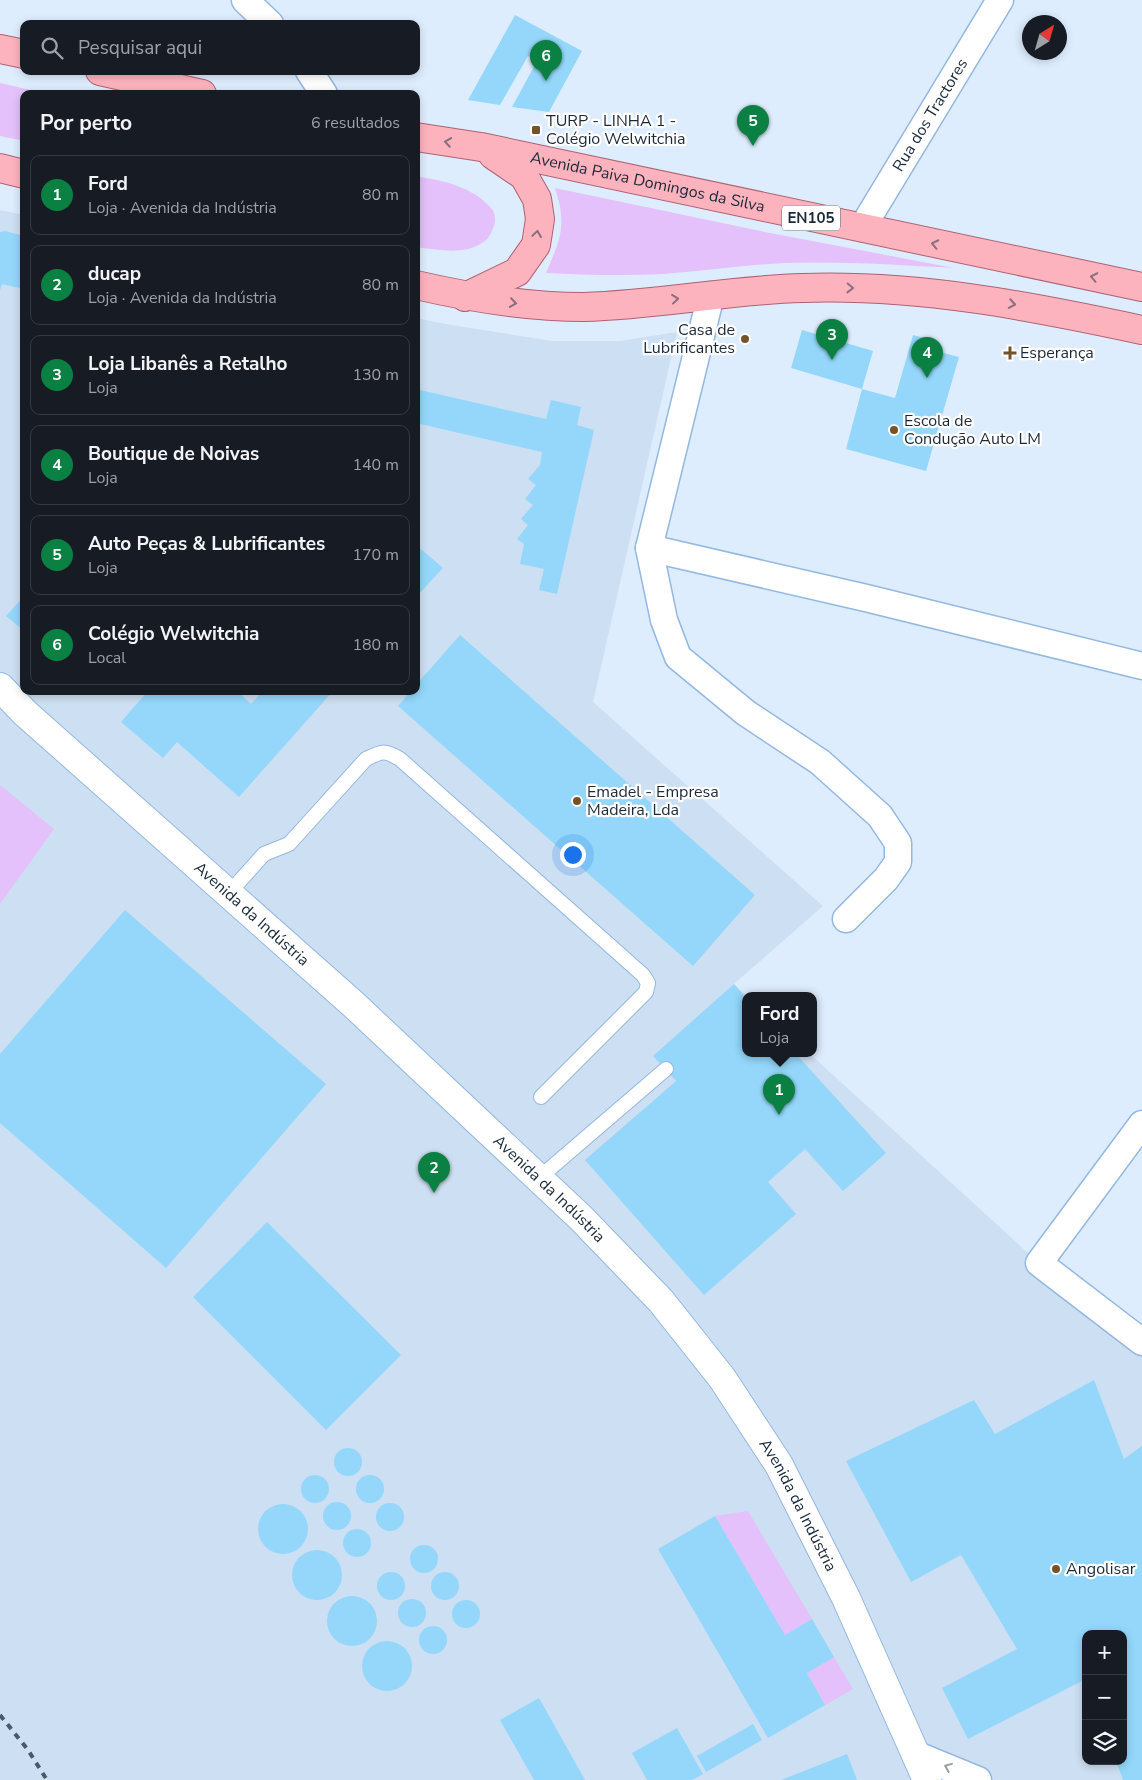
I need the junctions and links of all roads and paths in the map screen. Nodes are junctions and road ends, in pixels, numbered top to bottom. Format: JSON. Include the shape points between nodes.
{"nodes":[{"id":1,"x":245,"y":0,"type":"edge"},
{"id":2,"x":1000,"y":0,"type":"edge"},
{"id":3,"x":266,"y":20,"type":"edge"},
{"id":4,"x":0,"y":49,"type":"edge"},
{"id":5,"x":20,"y":53,"type":"edge"},
{"id":6,"x":118,"y":75,"type":"edge"},
{"id":7,"x":312,"y":75,"type":"edge"},
{"id":8,"x":184,"y":90,"type":"edge"},
{"id":9,"x":321,"y":90,"type":"edge"},
{"id":10,"x":420,"y":138,"type":"edge"},
{"id":11,"x":481,"y":147,"type":"junction"},
{"id":12,"x":0,"y":168,"type":"edge"},
{"id":13,"x":20,"y":173,"type":"edge"},
{"id":14,"x":862,"y":228,"type":"junction"},
{"id":15,"x":420,"y":286,"type":"edge"},
{"id":16,"x":1142,"y":287,"type":"edge"},
{"id":17,"x":712,"y":295,"type":"junction"},
{"id":18,"x":465,"y":296,"type":"junction"},
{"id":19,"x":1142,"y":330,"type":"edge"},
{"id":20,"x":648,"y":548,"type":"junction"},
{"id":21,"x":1142,"y":666,"type":"edge"},
{"id":22,"x":0,"y":687,"type":"edge"},
{"id":23,"x":0,"y":695,"type":"edge"},
{"id":24,"x":25,"y":713,"type":"junction"},
{"id":25,"x":229,"y":893,"type":"junction"},
{"id":26,"x":846,"y":919,"type":"dead end"},
{"id":27,"x":666,"y":1069,"type":"dead end"},
{"id":28,"x":541,"y":1097,"type":"dead end"},
{"id":29,"x":1142,"y":1124,"type":"edge"},
{"id":30,"x":539,"y":1178,"type":"junction"},
{"id":31,"x":1142,"y":1342,"type":"edge"},
{"id":32,"x":917,"y":1755,"type":"junction"},
{"id":33,"x":927,"y":1780,"type":"edge"},
{"id":34,"x":978,"y":1780,"type":"edge"}],
"edges":[{"from":1,"to":3,"type":"street"},
{"from":2,"to":14,"type":"street","name":"Rua dos Tractores"},
{"from":4,"to":5,"type":"main road"},
{"from":6,"to":8,"type":"main road"},
{"from":7,"to":9,"type":"street"},
{"from":11,"to":10,"type":"main road","name":"Avenida Paiva Domingos da Silva","number":"EN105","one_way":true},
{"from":11,"to":14,"type":"main road","name":"Avenida Paiva Domingos da Silva","number":"EN105"},
{"from":18,"to":11,"type":"main road","one_way":true,"via":[[517,272],[536,245],[540,219],[536,198],[524,176]]},
{"from":12,"to":13,"type":"main road"},
{"from":16,"to":14,"type":"main road","name":"Avenida Paiva Domingos da Silva","number":"EN105","one_way":true},
{"from":15,"to":18,"type":"main road"},
{"from":18,"to":17,"type":"main road","one_way":true,"via":[[530,305],[585,307]]},
{"from":17,"to":19,"type":"main road","one_way":true,"via":[[802,288],[881,288],[1055,311]]},
{"from":17,"to":20,"type":"street"},
{"from":20,"to":21,"type":"street"},
{"from":20,"to":26,"type":"street","via":[[664,620],[678,657],[746,713],[820,762],[880,816],[898,842],[898,862],[886,879]]},
{"from":22,"to":24,"type":"street","name":"Avenida da Indústria"},
{"from":23,"to":24,"type":"street","name":"Avenida da Indústria"},
{"from":24,"to":25,"type":"street","name":"Avenida da Indústria"},
{"from":25,"to":28,"type":"lane","via":[[264,854],[289,844],[366,759],[388,752],[400,759],[643,975],[648,983],[646,992]]},
{"from":25,"to":30,"type":"street","name":"Avenida da Indústria"},
{"from":27,"to":30,"type":"lane"},
{"from":29,"to":31,"type":"street","via":[[1039,1263]]},
{"from":30,"to":32,"type":"street","name":"Avenida da Indústria","via":[[661,1301],[722,1378],[779,1465],[846,1598]]},
{"from":32,"to":33,"type":"street","name":"Avenida da Indústria"},
{"from":34,"to":32,"type":"street","one_way":true}]}
